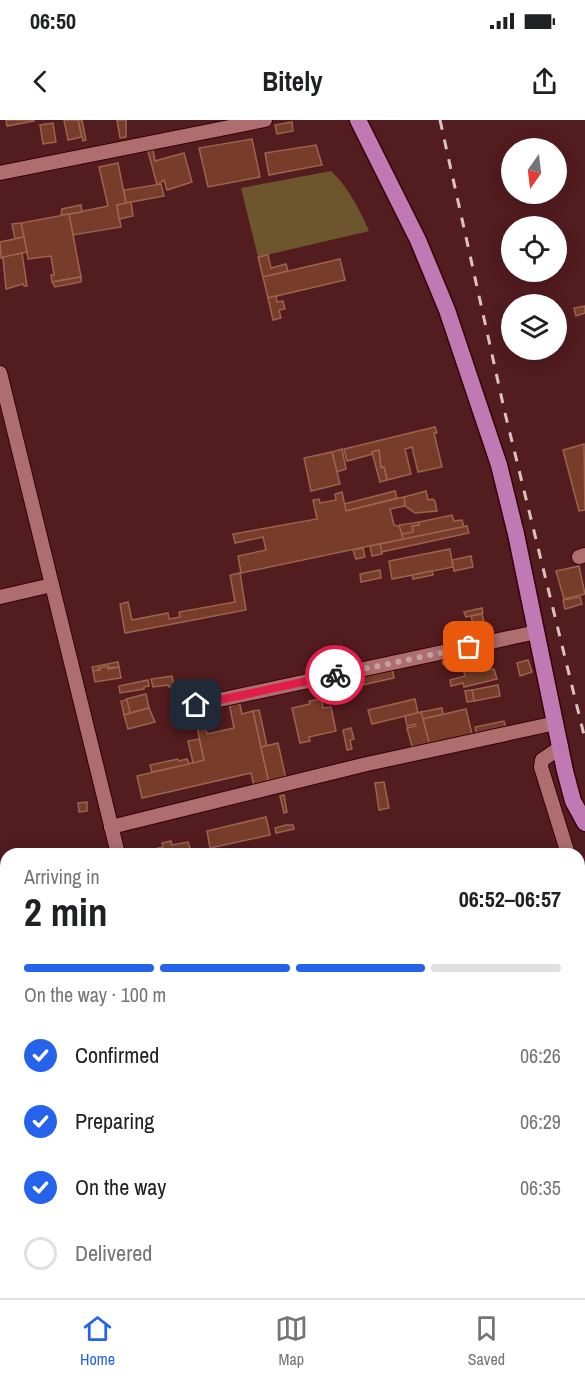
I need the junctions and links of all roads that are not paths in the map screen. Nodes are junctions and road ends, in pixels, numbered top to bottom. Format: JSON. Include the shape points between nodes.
{"nodes":[{"id":1,"x":266,"y":120,"type":"edge"},
{"id":2,"x":358,"y":120,"type":"edge"},
{"id":3,"x":0,"y":173,"type":"edge"},
{"id":4,"x":0,"y":373,"type":"edge"},
{"id":5,"x":52,"y":585,"type":"junction"},
{"id":6,"x":0,"y":597,"type":"edge"},
{"id":7,"x":537,"y":632,"type":"junction"},
{"id":8,"x":196,"y":705,"type":"dead end"},
{"id":9,"x":556,"y":723,"type":"junction"},
{"id":10,"x":561,"y":747,"type":"junction"},
{"id":11,"x":585,"y":823,"type":"edge"},
{"id":12,"x":111,"y":827,"type":"junction"},
{"id":13,"x":116,"y":848,"type":"edge"},
{"id":14,"x":566,"y":848,"type":"edge"}],
"edges":[{"from":1,"to":3,"type":"street"},
{"from":2,"to":7,"type":"main road","via":[[418,240],[447,310],[499,465]]},
{"from":4,"to":5,"type":"street"},
{"from":5,"to":6,"type":"street"},
{"from":5,"to":12,"type":"street"},
{"from":7,"to":8,"type":"street"},
{"from":7,"to":9,"type":"main road"},
{"from":9,"to":10,"type":"main road"},
{"from":9,"to":12,"type":"street","via":[[367,764]]},
{"from":10,"to":11,"type":"main road","via":[[573,801]]},
{"from":10,"to":14,"type":"street","via":[[542,760],[541,767]]},
{"from":12,"to":13,"type":"street"}]}
